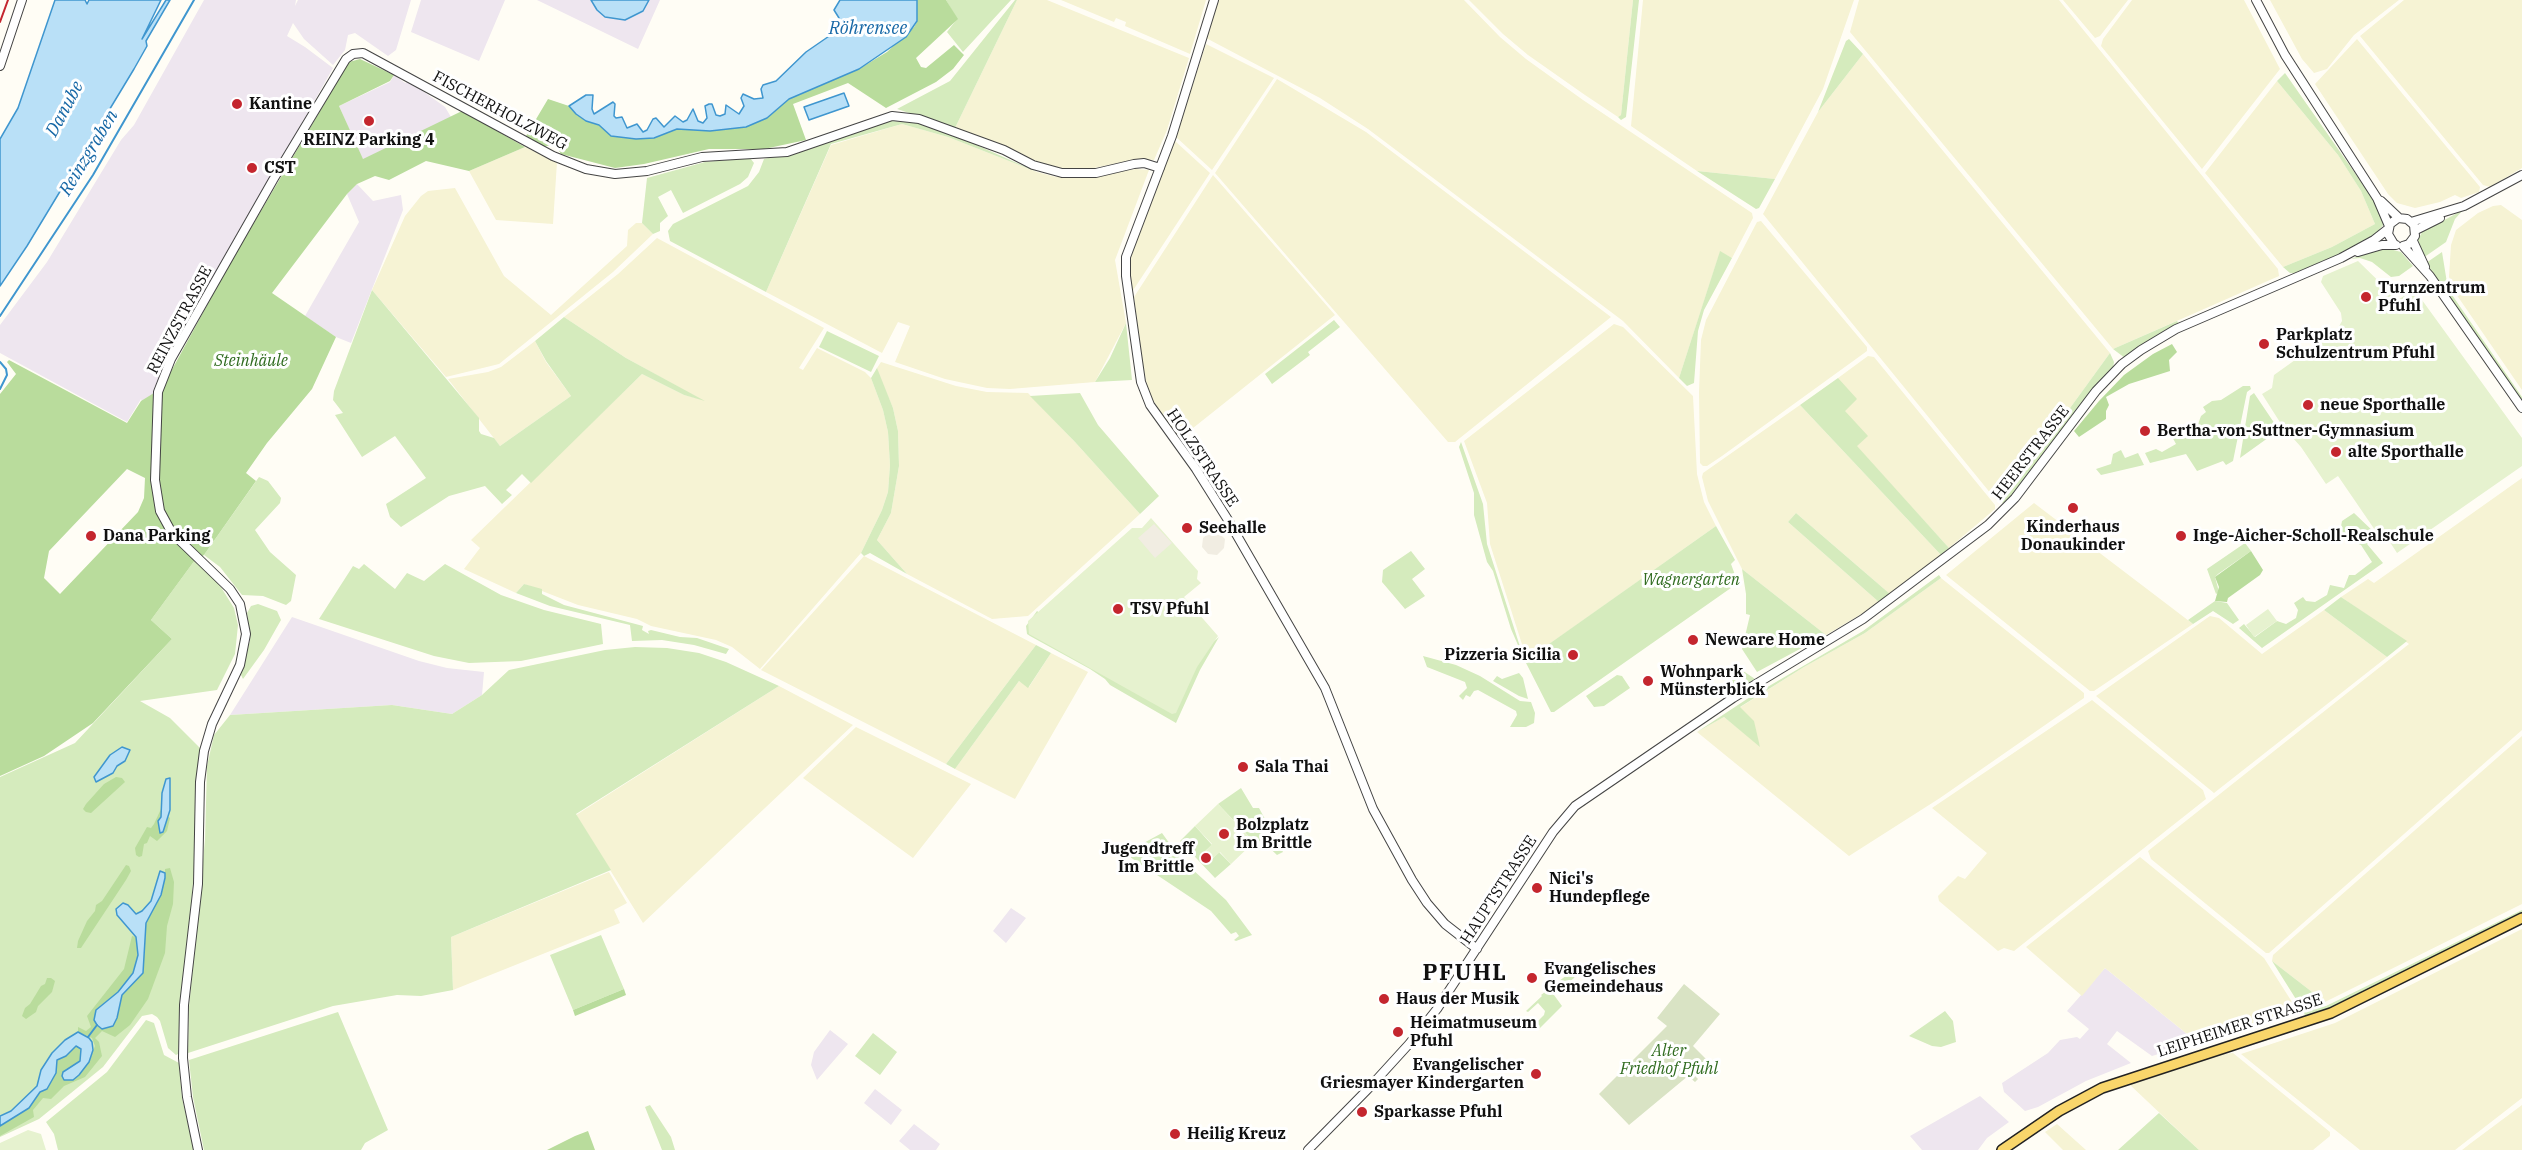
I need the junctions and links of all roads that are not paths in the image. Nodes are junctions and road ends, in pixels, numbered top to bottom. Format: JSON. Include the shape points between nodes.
{"nodes":[{"id":1,"x":22,"y":0,"type":"edge"},
{"id":2,"x":1214,"y":0,"type":"edge"},
{"id":3,"x":2256,"y":0,"type":"edge"},
{"id":4,"x":353,"y":54,"type":"joint"},
{"id":5,"x":0,"y":66,"type":"edge"},
{"id":6,"x":1160,"y":168,"type":"junction"},
{"id":7,"x":2522,"y":175,"type":"edge"},
{"id":8,"x":2377,"y":198,"type":"junction"},
{"id":9,"x":2454,"y":210,"type":"junction"},
{"id":10,"x":2399,"y":218,"type":"junction"},
{"id":11,"x":2411,"y":222,"type":"junction"},
{"id":12,"x":2388,"y":227,"type":"junction"},
{"id":13,"x":2416,"y":231,"type":"junction"},
{"id":14,"x":2413,"y":241,"type":"junction"},
{"id":15,"x":2394,"y":244,"type":"junction"},
{"id":16,"x":2403,"y":246,"type":"junction"},
{"id":17,"x":2341,"y":258,"type":"junction"},
{"id":18,"x":2430,"y":276,"type":"junction"},
{"id":19,"x":2522,"y":408,"type":"edge"},
{"id":20,"x":1721,"y":705,"type":"joint"},
{"id":21,"x":2522,"y":918,"type":"edge"},
{"id":22,"x":1477,"y":949,"type":"junction"},
{"id":23,"x":198,"y":1150,"type":"edge"},
{"id":24,"x":1308,"y":1150,"type":"edge"},
{"id":25,"x":2002,"y":1150,"type":"edge"}],
"edges":[{"from":1,"to":5,"type":"street"},
{"from":2,"to":6,"type":"street","name":"HOLZSTRASSE"},
{"from":3,"to":8,"type":"street","via":[[2285,55]]},
{"from":4,"to":6,"type":"street","name":"FISCHERHOLZWEG","via":[[363,53],[393,68],[553,156],[608,173],[632,173],[702,157],[787,152],[892,116],[919,119],[1062,173],[1096,172],[1144,163]]},
{"from":4,"to":23,"type":"street","name":"REINZSTRASSE","via":[[346,58],[273,180],[171,359],[159,393],[155,480],[160,511],[172,534],[220,578],[240,604],[246,634],[240,665],[212,724],[200,782],[198,884],[184,1005],[183,1058],[186,1097]]},
{"from":6,"to":22,"type":"street","name":"HOLZSTRASSE","via":[[1130,242],[1125,267],[1145,395],[1228,520],[1325,688],[1372,809],[1412,880],[1445,924]]},
{"from":7,"to":9,"type":"street"},
{"from":8,"to":10,"type":"street"},
{"from":8,"to":12,"type":"street"},
{"from":9,"to":11,"type":"street"},
{"from":9,"to":13,"type":"street"},
{"from":10,"to":11,"type":"street"},
{"from":10,"to":12,"type":"street"},
{"from":11,"to":13,"type":"street"},
{"from":12,"to":15,"type":"street"},
{"from":12,"to":17,"type":"street","name":"HEERSTRASSE","via":[[2374,240]]},
{"from":13,"to":14,"type":"street"},
{"from":14,"to":16,"type":"street"},
{"from":14,"to":18,"type":"street"},
{"from":15,"to":16,"type":"street","name":"HEERSTRASSE"},
{"from":15,"to":17,"type":"street","name":"HEERSTRASSE"},
{"from":16,"to":18,"type":"street"},
{"from":17,"to":20,"type":"street","name":"HEERSTRASSE","via":[[2176,329],[2141,350],[2096,391],[2015,498],[1988,525],[1863,619]]},
{"from":18,"to":19,"type":"street"},
{"from":20,"to":22,"type":"street","name":"HAUPTSTRASSE","via":[[1573,807]]},
{"from":21,"to":25,"type":"main road","name":"LEIPHEIMER STRASSE","via":[[2331,1013],[2102,1088],[2059,1111]]},
{"from":22,"to":24,"type":"street","name":"HAUPTSTRASSE","via":[[1409,1044]]}]}
